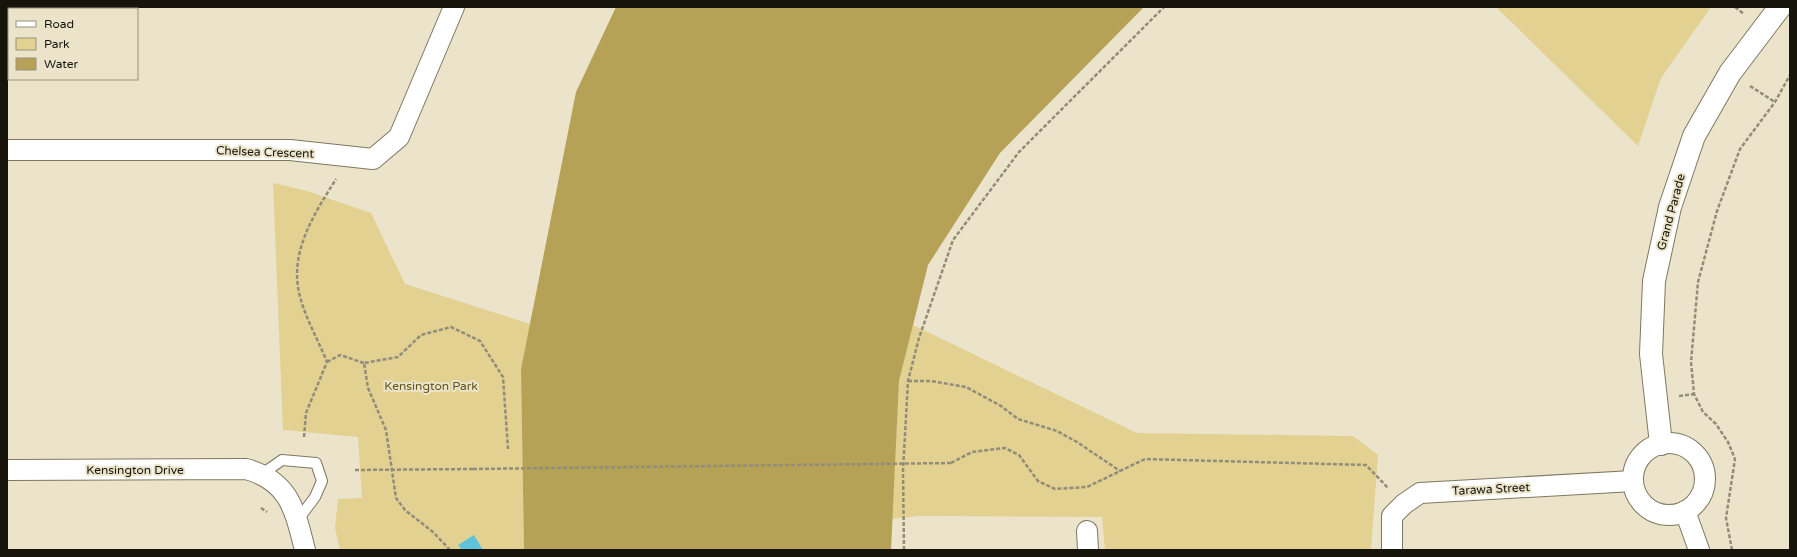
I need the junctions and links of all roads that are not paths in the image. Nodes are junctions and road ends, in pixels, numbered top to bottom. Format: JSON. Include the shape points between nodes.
{"nodes":[{"id":1,"x":454,"y":7,"type":"edge"},
{"id":2,"x":1780,"y":7,"type":"edge"},
{"id":3,"x":7,"y":150,"type":"edge"},
{"id":4,"x":1661,"y":444,"type":"junction"},
{"id":5,"x":7,"y":470,"type":"edge"},
{"id":6,"x":262,"y":474,"type":"junction"},
{"id":7,"x":1633,"y":481,"type":"junction"},
{"id":8,"x":1685,"y":511,"type":"junction"},
{"id":9,"x":297,"y":521,"type":"junction"},
{"id":10,"x":305,"y":550,"type":"edge"},
{"id":11,"x":1392,"y":550,"type":"edge"},
{"id":12,"x":1700,"y":550,"type":"edge"}],
"edges":[{"from":1,"to":3,"type":"street","name":"Chelsea Crescent","via":[[398,137],[373,159],[290,150]]},
{"from":2,"to":4,"type":"street","name":"Grand Parade","via":[[1730,73],[1694,136],[1670,207],[1654,281],[1651,354]]},
{"from":4,"to":7,"type":"street","via":[[1652,447],[1641,457],[1634,470]]},
{"from":4,"to":8,"type":"street","via":[[1673,443],[1684,446],[1694,453],[1704,472],[1705,484],[1701,495]]},
{"from":5,"to":6,"type":"street","name":"Kensington Drive","via":[[246,469]]},
{"from":6,"to":9,"type":"street","via":[[281,489],[293,506]]},
{"from":6,"to":9,"type":"lane","via":[[282,460],[316,463],[322,481],[315,497]]},
{"from":7,"to":8,"type":"street","via":[[1642,502],[1651,510],[1662,514]]},
{"from":7,"to":11,"type":"street","name":"Tarawa Street","via":[[1420,493],[1392,516]]},
{"from":8,"to":12,"type":"street"},
{"from":9,"to":10,"type":"street"}]}
